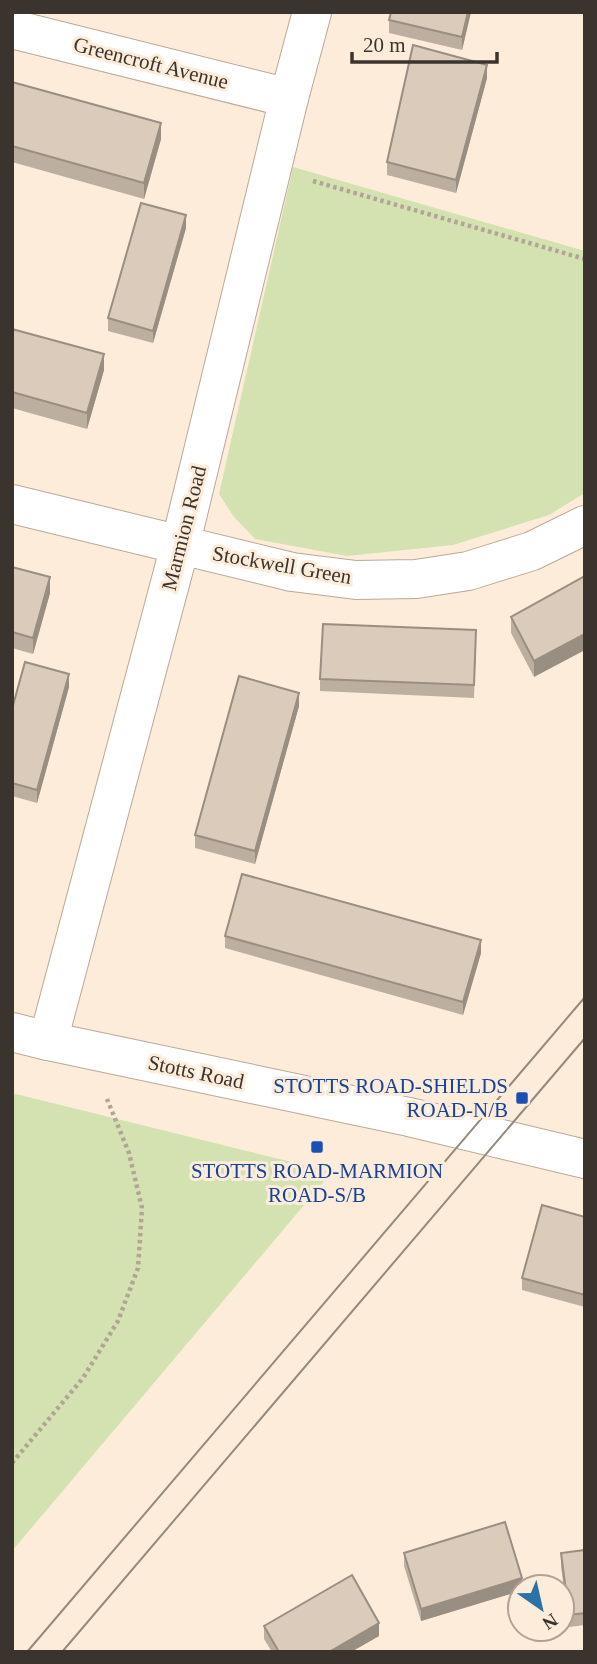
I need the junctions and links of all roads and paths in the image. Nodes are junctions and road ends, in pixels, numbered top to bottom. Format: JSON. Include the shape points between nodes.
{"nodes":[{"id":1,"x":312,"y":12,"type":"edge"},
{"id":2,"x":12,"y":29,"type":"edge"},
{"id":3,"x":289,"y":98,"type":"junction"},
{"id":4,"x":272,"y":169,"type":"junction"},
{"id":5,"x":585,"y":259,"type":"edge"},
{"id":6,"x":12,"y":504,"type":"edge"},
{"id":7,"x":585,"y":525,"type":"edge"},
{"id":8,"x":180,"y":545,"type":"junction"},
{"id":9,"x":30,"y":1037,"type":"edge"},
{"id":10,"x":87,"y":1049,"type":"junction"},
{"id":11,"x":585,"y":1159,"type":"edge"},
{"id":12,"x":12,"y":1463,"type":"edge"}],
"edges":[{"from":1,"to":3,"type":"street","name":"Marmion Road"},
{"from":2,"to":3,"type":"street","name":"Greencroft Avenue"},
{"from":3,"to":4,"type":"street","name":"Marmion Road"},
{"from":4,"to":5,"type":"path"},
{"from":4,"to":8,"type":"street","name":"Marmion Road"},
{"from":6,"to":8,"type":"street","name":"Stockwell Green"},
{"from":7,"to":8,"type":"street","name":"Stockwell Green","via":[[532,551],[468,571],[416,579],[356,580],[292,572]]},
{"from":8,"to":9,"type":"street","name":"Marmion Road"},
{"from":9,"to":10,"type":"street","name":"Stotts Road"},
{"from":10,"to":11,"type":"street","name":"Stotts Road"},
{"from":10,"to":12,"type":"path","via":[[129,1153],[142,1208],[138,1268],[118,1321],[83,1378]]}]}
